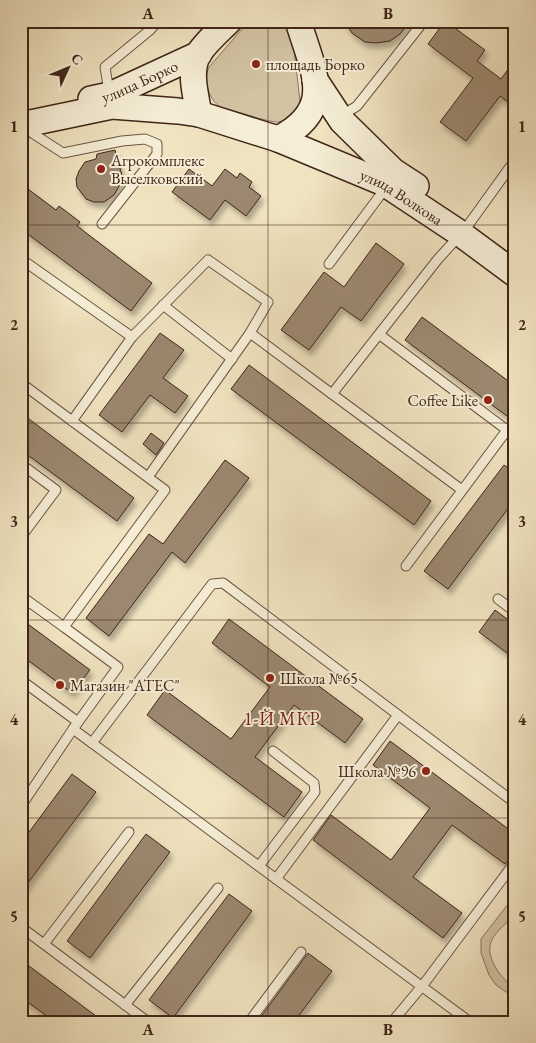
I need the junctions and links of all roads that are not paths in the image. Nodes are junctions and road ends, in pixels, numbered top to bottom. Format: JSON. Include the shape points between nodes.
{"nodes":[{"id":1,"x":158,"y":21,"type":"edge"},
{"id":2,"x":229,"y":21,"type":"edge"},
{"id":3,"x":298,"y":21,"type":"edge"},
{"id":4,"x":424,"y":21,"type":"edge"},
{"id":5,"x":198,"y":54,"type":"junction"},
{"id":6,"x":316,"y":80,"type":"junction"},
{"id":7,"x":110,"y":95,"type":"junction"},
{"id":8,"x":21,"y":113,"type":"edge"},
{"id":9,"x":199,"y":114,"type":"junction"},
{"id":10,"x":340,"y":116,"type":"junction"},
{"id":11,"x":21,"y":125,"type":"edge"},
{"id":12,"x":278,"y":139,"type":"junction"},
{"id":13,"x":515,"y":160,"type":"edge"},
{"id":14,"x":390,"y":178,"type":"junction"},
{"id":15,"x":102,"y":224,"type":"dead end"},
{"id":16,"x":465,"y":229,"type":"junction"},
{"id":17,"x":515,"y":258,"type":"edge"},
{"id":18,"x":21,"y":259,"type":"edge"},
{"id":19,"x":329,"y":264,"type":"dead end"},
{"id":20,"x":515,"y":274,"type":"edge"},
{"id":21,"x":163,"y":305,"type":"junction"},
{"id":22,"x":250,"y":333,"type":"junction"},
{"id":23,"x":380,"y":335,"type":"junction"},
{"id":24,"x":132,"y":337,"type":"junction"},
{"id":25,"x":232,"y":359,"type":"junction"},
{"id":26,"x":21,"y":383,"type":"edge"},
{"id":27,"x":332,"y":394,"type":"junction"},
{"id":28,"x":72,"y":421,"type":"junction"},
{"id":29,"x":21,"y":464,"type":"edge"},
{"id":30,"x":148,"y":477,"type":"junction"},
{"id":31,"x":462,"y":490,"type":"junction"},
{"id":32,"x":21,"y":537,"type":"edge"},
{"id":33,"x":406,"y":566,"type":"dead end"},
{"id":34,"x":21,"y":596,"type":"edge"},
{"id":35,"x":498,"y":599,"type":"dead end"},
{"id":36,"x":515,"y":612,"type":"edge"},
{"id":37,"x":64,"y":627,"type":"junction"},
{"id":38,"x":21,"y":680,"type":"edge"},
{"id":39,"x":398,"y":715,"type":"junction"},
{"id":40,"x":76,"y":726,"type":"junction"},
{"id":41,"x":92,"y":743,"type":"junction"},
{"id":42,"x":273,"y":751,"type":"dead end"},
{"id":43,"x":515,"y":803,"type":"edge"},
{"id":44,"x":21,"y":806,"type":"edge"},
{"id":45,"x":128,"y":832,"type":"dead end"},
{"id":46,"x":515,"y":862,"type":"edge"},
{"id":47,"x":259,"y":866,"type":"junction"},
{"id":48,"x":276,"y":879,"type":"junction"},
{"id":49,"x":218,"y":888,"type":"dead end"},
{"id":50,"x":21,"y":927,"type":"edge"},
{"id":51,"x":44,"y":944,"type":"junction"},
{"id":52,"x":301,"y":952,"type":"dead end"},
{"id":53,"x":423,"y":985,"type":"junction"},
{"id":54,"x":125,"y":1005,"type":"junction"},
{"id":55,"x":148,"y":1022,"type":"edge"},
{"id":56,"x":249,"y":1022,"type":"edge"},
{"id":57,"x":392,"y":1022,"type":"edge"},
{"id":58,"x":470,"y":1022,"type":"edge"}],
"edges":[{"from":1,"to":7,"type":"lane","via":[[105,68]]},
{"from":2,"to":5,"type":"main road"},
{"from":3,"to":6,"type":"main road"},
{"from":4,"to":10,"type":"lane","via":[[357,106]]},
{"from":5,"to":7,"type":"main road","name":"улица Борко"},
{"from":5,"to":9,"type":"main road","via":[[194,72]]},
{"from":6,"to":10,"type":"main road"},
{"from":6,"to":12,"type":"main road","via":[[316,102],[308,118],[294,131]]},
{"from":7,"to":8,"type":"main road","name":"улица Борко"},
{"from":9,"to":11,"type":"main road","name":"улица Борко","via":[[112,106]]},
{"from":9,"to":12,"type":"main road"},
{"from":10,"to":14,"type":"main road"},
{"from":11,"to":15,"type":"lane","via":[[63,153],[130,140],[145,139],[157,144],[157,154]]},
{"from":12,"to":14,"type":"main road","name":"улица Волкова"},
{"from":13,"to":16,"type":"lane"},
{"from":14,"to":16,"type":"main road","name":"улица Волкова"},
{"from":14,"to":19,"type":"lane"},
{"from":16,"to":17,"type":"main road","name":"улица Волкова"},
{"from":16,"to":20,"type":"main road","name":"улица Волкова"},
{"from":16,"to":23,"type":"lane","via":[[438,258]]},
{"from":18,"to":24,"type":"lane"},
{"from":21,"to":22,"type":"lane","via":[[208,260],[268,302]]},
{"from":21,"to":24,"type":"lane"},
{"from":21,"to":25,"type":"lane"},
{"from":22,"to":25,"type":"lane"},
{"from":22,"to":27,"type":"lane"},
{"from":23,"to":27,"type":"lane"},
{"from":23,"to":31,"type":"lane","via":[[507,430]]},
{"from":24,"to":28,"type":"lane"},
{"from":25,"to":30,"type":"lane"},
{"from":26,"to":28,"type":"lane"},
{"from":27,"to":31,"type":"lane"},
{"from":28,"to":30,"type":"lane"},
{"from":29,"to":32,"type":"lane","via":[[56,490]]},
{"from":30,"to":37,"type":"lane","via":[[165,490]]},
{"from":31,"to":33,"type":"lane"},
{"from":34,"to":37,"type":"lane"},
{"from":35,"to":36,"type":"lane"},
{"from":37,"to":40,"type":"lane","via":[[118,667]]},
{"from":38,"to":40,"type":"lane"},
{"from":39,"to":41,"type":"lane","via":[[223,583],[212,584]]},
{"from":39,"to":43,"type":"lane"},
{"from":39,"to":48,"type":"lane"},
{"from":40,"to":41,"type":"lane"},
{"from":40,"to":44,"type":"lane"},
{"from":41,"to":47,"type":"lane"},
{"from":42,"to":47,"type":"lane","via":[[314,782],[315,792]]},
{"from":45,"to":51,"type":"lane"},
{"from":46,"to":53,"type":"lane"},
{"from":47,"to":48,"type":"lane"},
{"from":48,"to":53,"type":"lane"},
{"from":49,"to":54,"type":"lane"},
{"from":50,"to":51,"type":"lane"},
{"from":51,"to":54,"type":"lane"},
{"from":52,"to":56,"type":"lane"},
{"from":53,"to":57,"type":"lane"},
{"from":53,"to":58,"type":"lane"},
{"from":54,"to":55,"type":"lane"}]}
